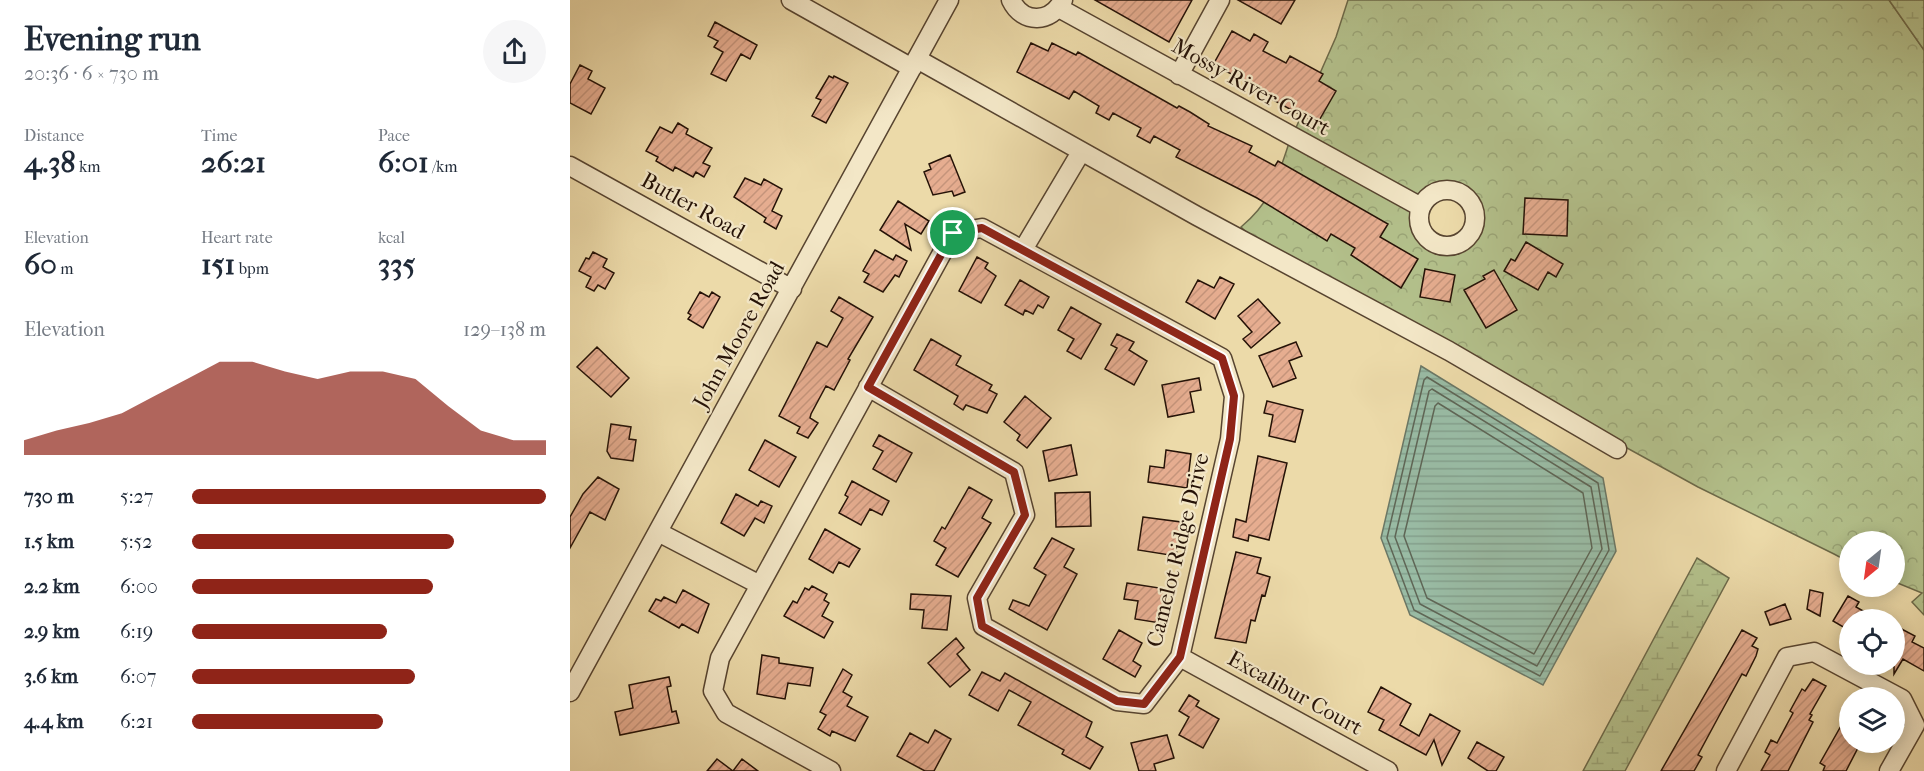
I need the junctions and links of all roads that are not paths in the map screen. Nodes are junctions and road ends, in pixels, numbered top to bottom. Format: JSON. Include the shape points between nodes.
{"nodes":[{"id":1,"x":791,"y":0,"type":"edge"},
{"id":2,"x":949,"y":0,"type":"edge"},
{"id":3,"x":1011,"y":0,"type":"edge"},
{"id":4,"x":1220,"y":0,"type":"edge"},
{"id":5,"x":1061,"y":4,"type":"edge"},
{"id":6,"x":915,"y":63,"type":"junction"},
{"id":7,"x":1179,"y":75,"type":"junction"},
{"id":8,"x":1078,"y":157,"type":"dead end"},
{"id":9,"x":570,"y":166,"type":"edge"},
{"id":10,"x":1421,"y":207,"type":"dead end"},
{"id":11,"x":1024,"y":249,"type":"junction"},
{"id":12,"x":792,"y":289,"type":"junction"},
{"id":13,"x":868,"y":387,"type":"junction"},
{"id":14,"x":1617,"y":449,"type":"dead end"},
{"id":15,"x":658,"y":532,"type":"junction"},
{"id":16,"x":760,"y":585,"type":"junction"},
{"id":17,"x":1180,"y":657,"type":"junction"},
{"id":18,"x":570,"y":692,"type":"edge"},
{"id":19,"x":831,"y":771,"type":"edge"},
{"id":20,"x":1388,"y":771,"type":"edge"},
{"id":21,"x":1726,"y":771,"type":"edge"},
{"id":22,"x":1889,"y":771,"type":"edge"}],
"edges":[{"from":1,"to":6,"type":"street"},
{"from":2,"to":6,"type":"street","name":"John Moore Road"},
{"from":3,"to":5,"type":"street","via":[[1020,13],[1036,19],[1045,18]]},
{"from":4,"to":7,"type":"street"},
{"from":5,"to":7,"type":"street","name":"Mossy River Court"},
{"from":6,"to":12,"type":"street","name":"John Moore Road"},
{"from":6,"to":14,"type":"street","via":[[1449,351]]},
{"from":7,"to":10,"type":"street","name":"Mossy River Court"},
{"from":8,"to":11,"type":"street"},
{"from":9,"to":12,"type":"street","name":"Butler Road"},
{"from":11,"to":13,"type":"street","name":"Camelot Ridge Drive","via":[[982,228],[953,233]]},
{"from":11,"to":17,"type":"street","name":"Camelot Ridge Drive","via":[[1222,358],[1234,396],[1230,439]]},
{"from":12,"to":15,"type":"street","name":"John Moore Road"},
{"from":13,"to":16,"type":"street","name":"Camelot Ridge Drive"},
{"from":13,"to":17,"type":"street","name":"Camelot Ridge Drive","via":[[1014,472],[1025,515],[977,598],[982,626],[1117,701],[1144,704]]},
{"from":15,"to":16,"type":"street"},
{"from":15,"to":18,"type":"street","name":"John Moore Road"},
{"from":16,"to":19,"type":"street","name":"Camelot Ridge Drive","via":[[720,658],[713,691],[726,713]]},
{"from":17,"to":20,"type":"street","name":"Excalibur Court"},
{"from":21,"to":22,"type":"street","via":[[1786,657],[1814,652],[1902,699],[1915,725]]}]}
